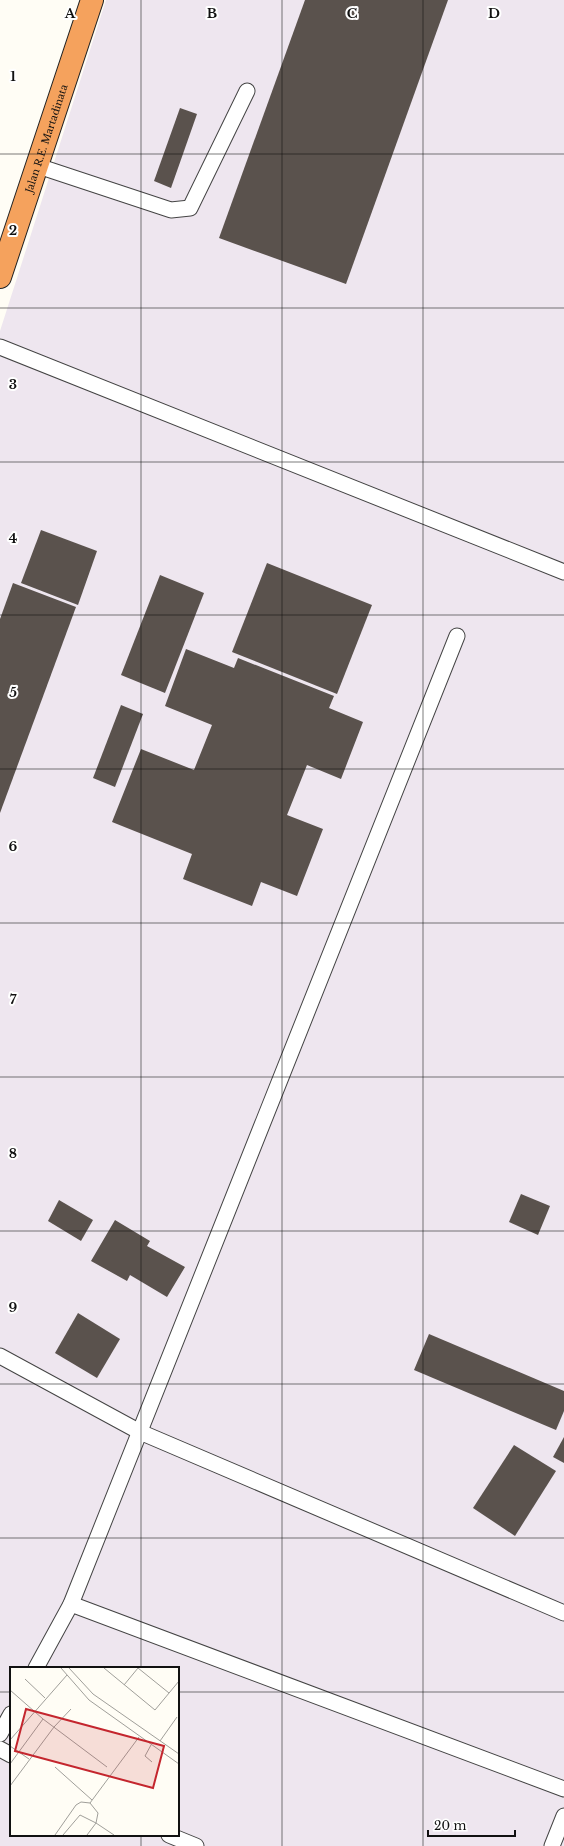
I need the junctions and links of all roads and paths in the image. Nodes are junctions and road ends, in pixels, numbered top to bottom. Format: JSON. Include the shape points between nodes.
{"nodes":[{"id":1,"x":92,"y":0,"type":"edge"},
{"id":2,"x":247,"y":91,"type":"dead end"},
{"id":3,"x":38,"y":166,"type":"junction"},
{"id":4,"x":0,"y":277,"type":"edge"},
{"id":5,"x":0,"y":347,"type":"edge"},
{"id":6,"x":564,"y":572,"type":"edge"},
{"id":7,"x":457,"y":636,"type":"dead end"},
{"id":8,"x":0,"y":1356,"type":"edge"},
{"id":9,"x":140,"y":1432,"type":"junction"},
{"id":10,"x":71,"y":1604,"type":"junction"},
{"id":11,"x":564,"y":1613,"type":"edge"},
{"id":12,"x":37,"y":1667,"type":"edge"},
{"id":13,"x":10,"y":1716,"type":"edge"},
{"id":14,"x":0,"y":1734,"type":"edge"},
{"id":15,"x":0,"y":1749,"type":"edge"},
{"id":16,"x":10,"y":1754,"type":"edge"},
{"id":17,"x":564,"y":1789,"type":"edge"},
{"id":18,"x":564,"y":1816,"type":"edge"},
{"id":19,"x":171,"y":1836,"type":"edge"},
{"id":20,"x":196,"y":1846,"type":"edge"},
{"id":21,"x":552,"y":1846,"type":"edge"}],
"edges":[{"from":1,"to":3,"type":"highway","name":"Jalan R.E. Martadinata"},
{"from":2,"to":3,"type":"lane","via":[[190,208],[171,210]]},
{"from":3,"to":4,"type":"highway","name":"Jalan R.E. Martadinata"},
{"from":5,"to":6,"type":"lane"},
{"from":7,"to":9,"type":"lane"},
{"from":8,"to":9,"type":"lane"},
{"from":9,"to":10,"type":"lane"},
{"from":9,"to":11,"type":"lane"},
{"from":10,"to":12,"type":"lane"},
{"from":10,"to":17,"type":"lane"},
{"from":13,"to":14,"type":"lane"},
{"from":15,"to":16,"type":"lane"},
{"from":18,"to":21,"type":"lane"},
{"from":19,"to":20,"type":"lane"}]}
